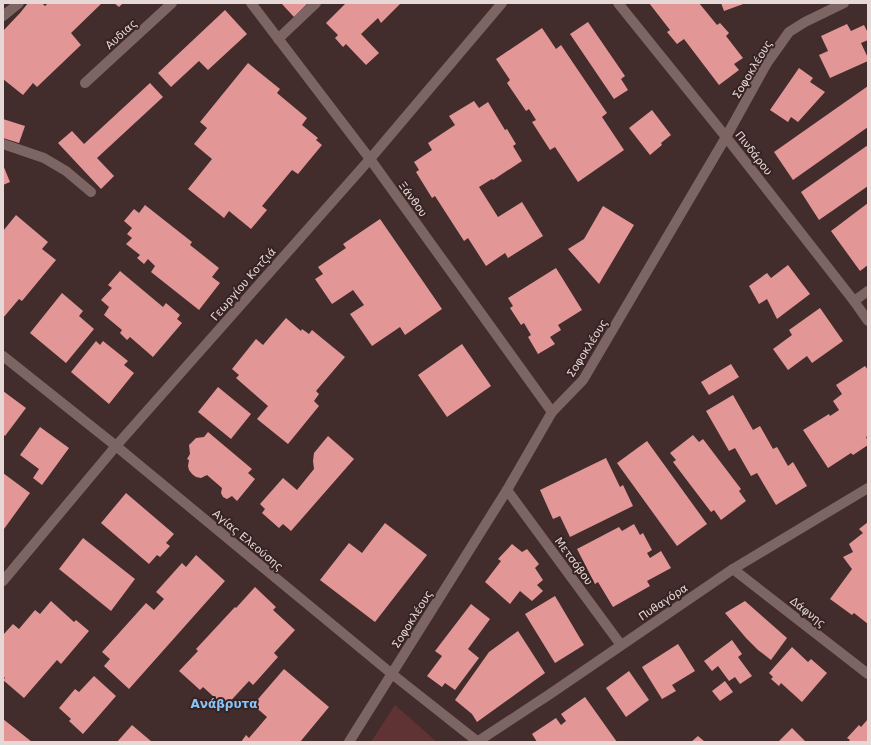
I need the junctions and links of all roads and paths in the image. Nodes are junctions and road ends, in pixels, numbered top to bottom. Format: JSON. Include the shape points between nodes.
{"nodes":[{"id":1,"x":19,"y":3,"type":"edge"},
{"id":2,"x":172,"y":3,"type":"edge"},
{"id":3,"x":251,"y":3,"type":"edge"},
{"id":4,"x":316,"y":3,"type":"edge"},
{"id":5,"x":502,"y":3,"type":"edge"},
{"id":6,"x":618,"y":3,"type":"edge"},
{"id":7,"x":844,"y":3,"type":"edge"},
{"id":8,"x":3,"y":16,"type":"edge"},
{"id":9,"x":278,"y":39,"type":"junction"},
{"id":10,"x":85,"y":83,"type":"dead end"},
{"id":11,"x":726,"y":137,"type":"junction"},
{"id":12,"x":3,"y":144,"type":"edge"},
{"id":13,"x":370,"y":159,"type":"junction"},
{"id":14,"x":91,"y":192,"type":"dead end"},
{"id":15,"x":868,"y":291,"type":"edge"},
{"id":16,"x":854,"y":301,"type":"junction"},
{"id":17,"x":868,"y":321,"type":"edge"},
{"id":18,"x":3,"y":356,"type":"edge"},
{"id":19,"x":552,"y":412,"type":"junction"},
{"id":20,"x":116,"y":446,"type":"junction"},
{"id":21,"x":868,"y":488,"type":"edge"},
{"id":22,"x":507,"y":490,"type":"junction"},
{"id":23,"x":733,"y":569,"type":"junction"},
{"id":24,"x":3,"y":581,"type":"edge"},
{"id":25,"x":621,"y":645,"type":"junction"},
{"id":26,"x":392,"y":674,"type":"junction"},
{"id":27,"x":868,"y":674,"type":"edge"},
{"id":28,"x":349,"y":742,"type":"edge"},
{"id":29,"x":477,"y":742,"type":"edge"}],
"edges":[{"from":1,"to":8,"type":"street"},
{"from":2,"to":10,"type":"street","name":"Αυδιας"},
{"from":3,"to":9,"type":"street","name":"Ξάνθου"},
{"from":4,"to":9,"type":"street"},
{"from":5,"to":13,"type":"street","name":"Γεωργίου Κοτζιά"},
{"from":6,"to":11,"type":"street","name":"Πινδάρου"},
{"from":7,"to":11,"type":"street","name":"Σοφοκλέους","via":[[789,32],[767,64]]},
{"from":9,"to":13,"type":"street","name":"Ξάνθου"},
{"from":11,"to":16,"type":"street","name":"Πινδάρου"},
{"from":11,"to":19,"type":"street","name":"Σοφοκλέους","via":[[583,380]]},
{"from":12,"to":14,"type":"street","via":[[44,158],[66,171]]},
{"from":13,"to":19,"type":"street","name":"Ξάνθου"},
{"from":13,"to":20,"type":"street","name":"Γεωργίου Κοτζιά"},
{"from":15,"to":16,"type":"street"},
{"from":16,"to":17,"type":"street","name":"Πινδάρου"},
{"from":18,"to":20,"type":"street","name":"Αγίας Ελεούσης"},
{"from":19,"to":22,"type":"street","name":"Σοφοκλέους"},
{"from":20,"to":24,"type":"street","name":"Γεωργίου Κοτζιά"},
{"from":20,"to":26,"type":"street","name":"Αγίας Ελεούσης"},
{"from":21,"to":23,"type":"street","name":"Πυθαγόρα"},
{"from":22,"to":25,"type":"street","name":"Μετσόβου"},
{"from":22,"to":26,"type":"street","name":"Σοφοκλέους"},
{"from":23,"to":25,"type":"street","name":"Πυθαγόρα"},
{"from":23,"to":27,"type":"street","name":"Δάφνης"},
{"from":25,"to":29,"type":"street","name":"Πυθαγόρα"},
{"from":26,"to":28,"type":"street","name":"Σοφοκλέους"},
{"from":26,"to":29,"type":"street","name":"Αγίας Ελεούσης"}]}
